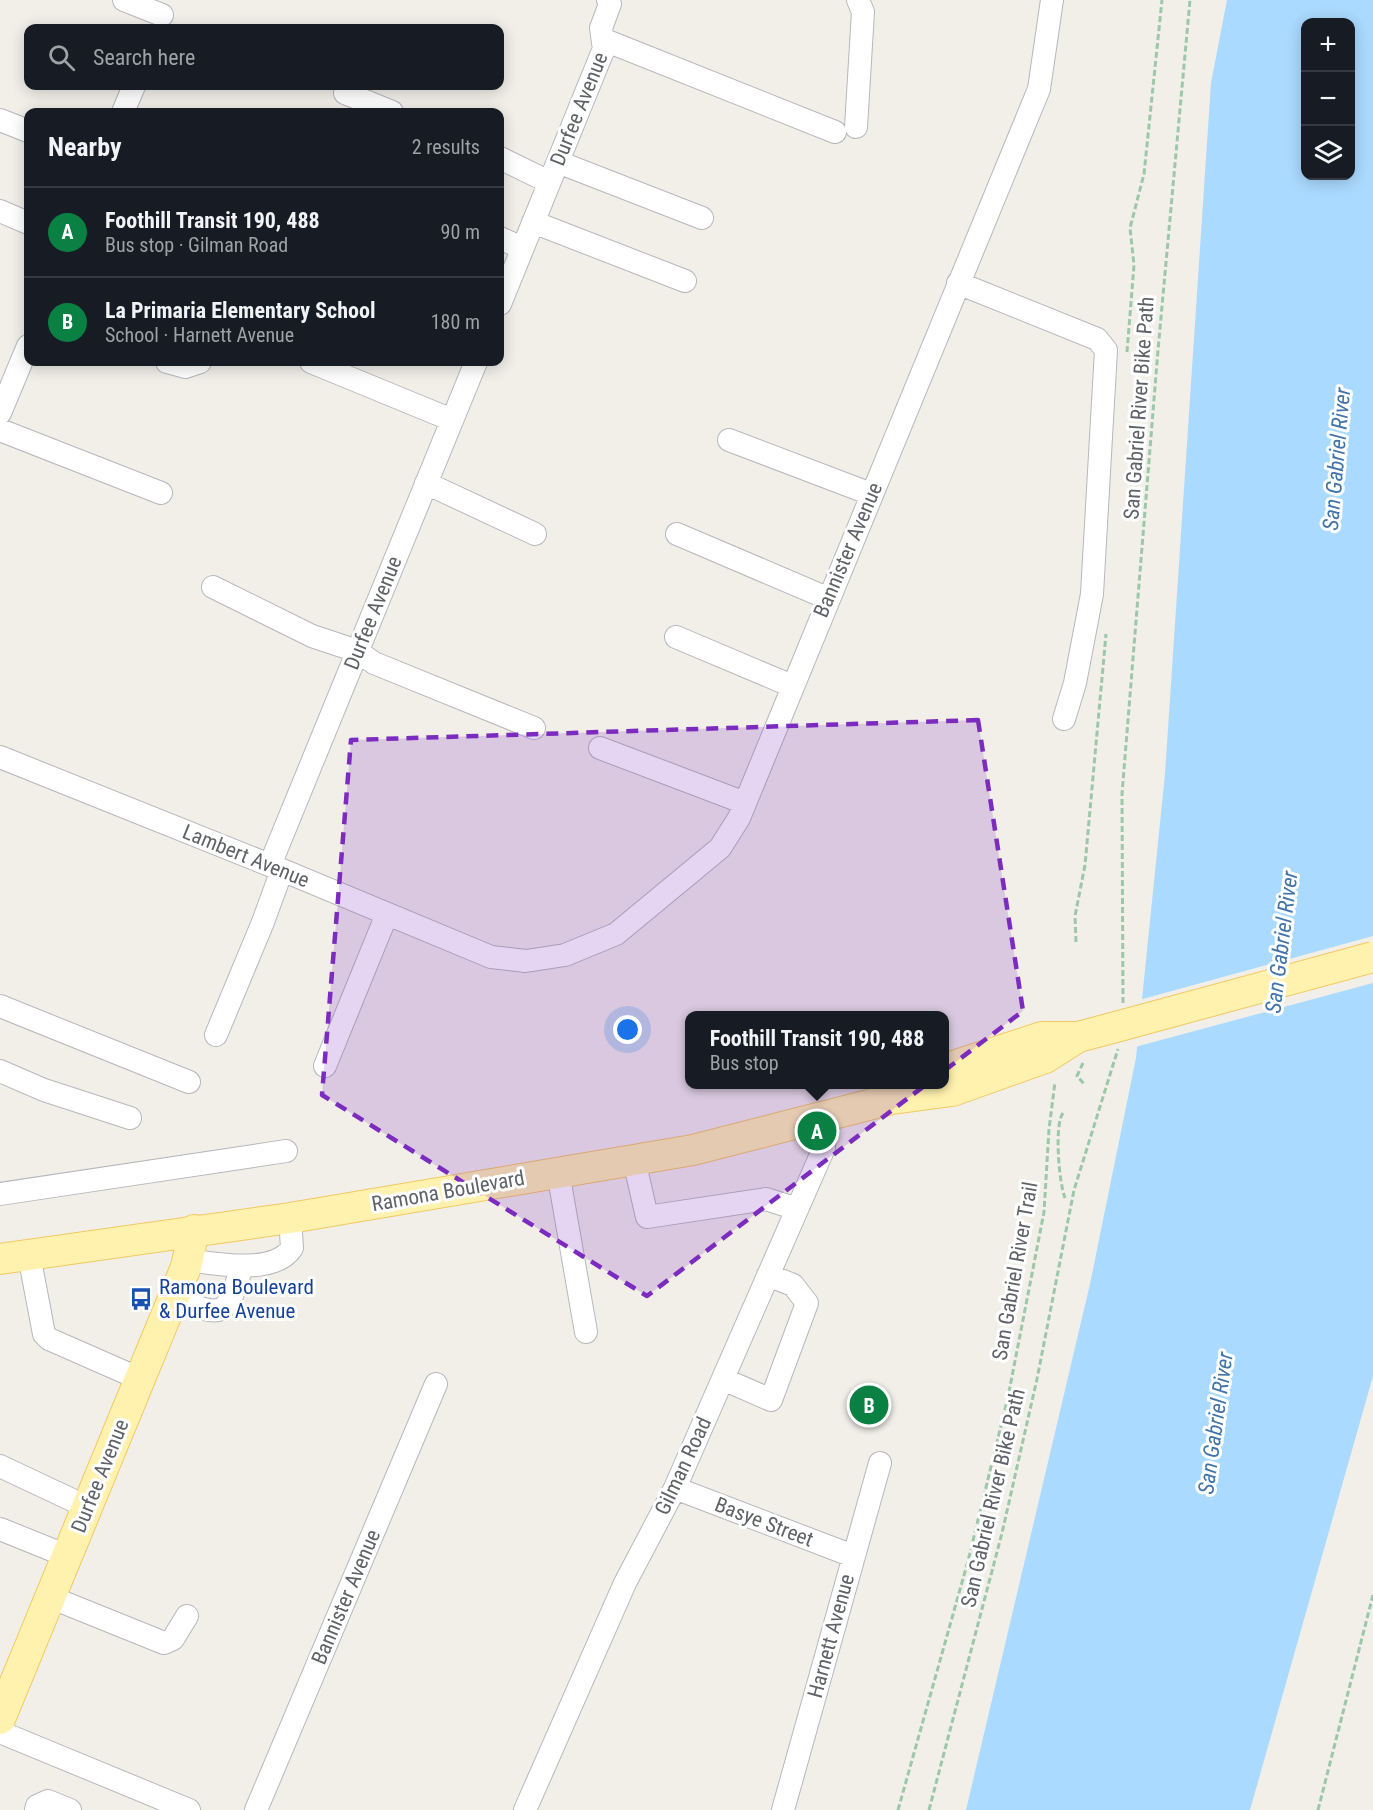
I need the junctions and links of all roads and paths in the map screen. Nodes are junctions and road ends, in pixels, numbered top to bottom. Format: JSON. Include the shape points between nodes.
{"nodes":[{"id":1,"x":124,"y":0,"type":"edge"},
{"id":2,"x":608,"y":0,"type":"edge"},
{"id":3,"x":858,"y":0,"type":"edge"},
{"id":4,"x":1052,"y":0,"type":"edge"},
{"id":5,"x":1190,"y":0,"type":"edge"},
{"id":6,"x":162,"y":15,"type":"edge"},
{"id":7,"x":604,"y":50,"type":"junction"},
{"id":8,"x":132,"y":90,"type":"edge"},
{"id":9,"x":345,"y":93,"type":"dead end"},
{"id":10,"x":125,"y":108,"type":"edge"},
{"id":11,"x":382,"y":108,"type":"edge"},
{"id":12,"x":0,"y":120,"type":"edge"},
{"id":13,"x":24,"y":129,"type":"edge"},
{"id":14,"x":504,"y":159,"type":"edge"},
{"id":15,"x":554,"y":172,"type":"junction"},
{"id":16,"x":0,"y":211,"type":"edge"},
{"id":17,"x":702,"y":218,"type":"dead end"},
{"id":18,"x":24,"y":221,"type":"edge"},
{"id":19,"x":533,"y":222,"type":"junction"},
{"id":20,"x":504,"y":240,"type":"edge"},
{"id":21,"x":522,"y":248,"type":"junction"},
{"id":22,"x":685,"y":281,"type":"dead end"},
{"id":23,"x":958,"y":283,"type":"junction"},
{"id":24,"x":504,"y":294,"type":"edge"},
{"id":25,"x":24,"y":356,"type":"edge"},
{"id":26,"x":321,"y":366,"type":"edge"},
{"id":27,"x":474,"y":366,"type":"edge"},
{"id":28,"x":0,"y":413,"type":"edge"},
{"id":29,"x":452,"y":420,"type":"junction"},
{"id":30,"x":0,"y":430,"type":"edge"},
{"id":31,"x":729,"y":440,"type":"dead end"},
{"id":32,"x":426,"y":483,"type":"junction"},
{"id":33,"x":161,"y":493,"type":"dead end"},
{"id":34,"x":871,"y":494,"type":"junction"},
{"id":35,"x":535,"y":534,"type":"dead end"},
{"id":36,"x":677,"y":534,"type":"dead end"},
{"id":37,"x":213,"y":587,"type":"dead end"},
{"id":38,"x":827,"y":598,"type":"junction"},
{"id":39,"x":676,"y":637,"type":"dead end"},
{"id":40,"x":357,"y":651,"type":"junction"},
{"id":41,"x":792,"y":686,"type":"junction"},
{"id":42,"x":1064,"y":719,"type":"dead end"},
{"id":43,"x":534,"y":728,"type":"dead end"},
{"id":44,"x":600,"y":748,"type":"dead end"},
{"id":45,"x":0,"y":757,"type":"edge"},
{"id":46,"x":745,"y":803,"type":"junction"},
{"id":47,"x":1121,"y":818,"type":"dead end"},
{"id":48,"x":276,"y":867,"type":"junction"},
{"id":49,"x":387,"y":914,"type":"junction"},
{"id":50,"x":491,"y":957,"type":"joint"},
{"id":51,"x":1373,"y":957,"type":"edge"},
{"id":52,"x":0,"y":1006,"type":"edge"},
{"id":53,"x":216,"y":1035,"type":"dead end"},
{"id":54,"x":1088,"y":1044,"type":"junction"},
{"id":55,"x":325,"y":1066,"type":"dead end"},
{"id":56,"x":949,"y":1068,"type":"edge"},
{"id":57,"x":0,"y":1071,"type":"edge"},
{"id":58,"x":189,"y":1082,"type":"dead end"},
{"id":59,"x":1055,"y":1082,"type":"dead end"},
{"id":60,"x":1085,"y":1086,"type":"dead end"},
{"id":61,"x":904,"y":1092,"type":"edge"},
{"id":62,"x":1063,"y":1113,"type":"dead end"},
{"id":63,"x":826,"y":1116,"type":"junction"},
{"id":64,"x":130,"y":1118,"type":"dead end"},
{"id":65,"x":286,"y":1151,"type":"dead end"},
{"id":66,"x":634,"y":1160,"type":"junction"},
{"id":67,"x":558,"y":1172,"type":"junction"},
{"id":68,"x":1074,"y":1190,"type":"dead end"},
{"id":69,"x":0,"y":1194,"type":"edge"},
{"id":70,"x":1065,"y":1198,"type":"dead end"},
{"id":71,"x":797,"y":1209,"type":"junction"},
{"id":72,"x":290,"y":1218,"type":"junction"},
{"id":73,"x":194,"y":1230,"type":"junction"},
{"id":74,"x":29,"y":1255,"type":"junction"},
{"id":75,"x":0,"y":1258,"type":"edge"},
{"id":76,"x":189,"y":1260,"type":"junction"},
{"id":77,"x":242,"y":1266,"type":"junction"},
{"id":78,"x":768,"y":1275,"type":"junction"},
{"id":79,"x":173,"y":1299,"type":"junction"},
{"id":80,"x":586,"y":1332,"type":"dead end"},
{"id":81,"x":140,"y":1379,"type":"junction"},
{"id":82,"x":723,"y":1379,"type":"junction"},
{"id":83,"x":435,"y":1384,"type":"dead end"},
{"id":84,"x":880,"y":1463,"type":"dead end"},
{"id":85,"x":0,"y":1466,"type":"edge"},
{"id":86,"x":675,"y":1488,"type":"junction"},
{"id":87,"x":87,"y":1507,"type":"junction"},
{"id":88,"x":0,"y":1529,"type":"edge"},
{"id":89,"x":67,"y":1556,"type":"junction"},
{"id":90,"x":853,"y":1556,"type":"junction"},
{"id":91,"x":1373,"y":1595,"type":"edge"},
{"id":92,"x":50,"y":1597,"type":"junction"},
{"id":93,"x":187,"y":1616,"type":"dead end"},
{"id":94,"x":0,"y":1719,"type":"edge"},
{"id":95,"x":0,"y":1732,"type":"edge"},
{"id":96,"x":36,"y":1810,"type":"edge"},
{"id":97,"x":70,"y":1810,"type":"edge"},
{"id":98,"x":189,"y":1810,"type":"edge"},
{"id":99,"x":256,"y":1810,"type":"edge"},
{"id":100,"x":525,"y":1810,"type":"edge"},
{"id":101,"x":783,"y":1810,"type":"edge"},
{"id":102,"x":898,"y":1810,"type":"edge"},
{"id":103,"x":929,"y":1810,"type":"edge"},
{"id":104,"x":1318,"y":1810,"type":"edge"}],
"edges":[{"from":1,"to":6,"type":"street"},
{"from":2,"to":7,"type":"street","via":[[601,28]]},
{"from":3,"to":7,"type":"street","name":"Durfee Avenue","via":[[863,12],[845,130],[607,41]]},
{"from":4,"to":23,"type":"street","name":"Bannister Avenue","via":[[1039,89]]},
{"from":5,"to":47,"type":"path","name":"San Gabriel River Bike Path"},
{"from":7,"to":15,"type":"street","name":"Durfee Avenue"},
{"from":8,"to":10,"type":"street"},
{"from":9,"to":11,"type":"street"},
{"from":12,"to":13,"type":"street"},
{"from":14,"to":15,"type":"street"},
{"from":15,"to":17,"type":"street"},
{"from":15,"to":19,"type":"street","name":"Durfee Avenue"},
{"from":16,"to":18,"type":"street"},
{"from":19,"to":21,"type":"street","name":"Durfee Avenue"},
{"from":19,"to":22,"type":"street"},
{"from":20,"to":21,"type":"street"},
{"from":21,"to":24,"type":"street","name":"Durfee Avenue"},
{"from":23,"to":34,"type":"street","name":"Bannister Avenue"},
{"from":23,"to":42,"type":"street","via":[[1097,339],[1106,350],[1092,594]]},
{"from":25,"to":28,"type":"street"},
{"from":26,"to":29,"type":"street"},
{"from":27,"to":29,"type":"street","name":"Durfee Avenue"},
{"from":29,"to":32,"type":"street","name":"Durfee Avenue"},
{"from":30,"to":33,"type":"street"},
{"from":31,"to":34,"type":"street"},
{"from":32,"to":35,"type":"street"},
{"from":32,"to":40,"type":"street","name":"Durfee Avenue"},
{"from":34,"to":38,"type":"street","name":"Bannister Avenue"},
{"from":36,"to":38,"type":"street"},
{"from":37,"to":40,"type":"street","via":[[312,636]]},
{"from":38,"to":41,"type":"street","name":"Bannister Avenue"},
{"from":39,"to":41,"type":"street"},
{"from":40,"to":43,"type":"street","via":[[374,663]]},
{"from":40,"to":48,"type":"street","name":"Durfee Avenue"},
{"from":41,"to":46,"type":"street","name":"Bannister Avenue"},
{"from":44,"to":46,"type":"street"},
{"from":45,"to":48,"type":"street","name":"Lambert Avenue"},
{"from":46,"to":50,"type":"street","name":"Bannister Avenue","via":[[720,848],[616,934],[565,955],[526,961]]},
{"from":48,"to":49,"type":"street","name":"Lambert Avenue"},
{"from":48,"to":53,"type":"street","name":"Durfee Avenue","via":[[263,922]]},
{"from":49,"to":50,"type":"street","name":"Lambert Avenue"},
{"from":49,"to":55,"type":"street"},
{"from":51,"to":54,"type":"main road","name":"Ramona Boulevard","bridge":true},
{"from":52,"to":58,"type":"street"},
{"from":54,"to":56,"type":"main road","name":"Ramona Boulevard","via":[[1042,1037]]},
{"from":54,"to":60,"type":"path","via":[[1077,1076]]},
{"from":54,"to":61,"type":"main road","name":"Ramona Boulevard","via":[[952,1091]]},
{"from":57,"to":64,"type":"street"},
{"from":59,"to":102,"type":"path","name":"San Gabriel River Trail","via":[[1044,1212],[1008,1397],[968,1561]]},
{"from":61,"to":63,"type":"main road","name":"Ramona Boulevard"},
{"from":62,"to":70,"type":"path","via":[[1059,1118],[1059,1155]]},
{"from":63,"to":66,"type":"main road","name":"Ramona Boulevard","via":[[702,1148]]},
{"from":63,"to":71,"type":"street","name":"Gilman Road","via":[[824,1148]]},
{"from":65,"to":69,"type":"street"},
{"from":66,"to":67,"type":"main road","name":"Ramona Boulevard"},
{"from":66,"to":71,"type":"street","via":[[647,1217],[766,1199]]},
{"from":67,"to":72,"type":"main road","name":"Ramona Boulevard"},
{"from":67,"to":80,"type":"street"},
{"from":68,"to":103,"type":"path","name":"San Gabriel River Bike Path","via":[[1002,1533]]},
{"from":71,"to":78,"type":"street","name":"Gilman Road"},
{"from":72,"to":73,"type":"main road","name":"Ramona Boulevard"},
{"from":72,"to":77,"type":"street","via":[[293,1243],[288,1255]]},
{"from":73,"to":74,"type":"main road","name":"Ramona Boulevard"},
{"from":73,"to":76,"type":"main road","name":"Durfee Avenue"},
{"from":74,"to":75,"type":"main road","name":"Ramona Boulevard"},
{"from":74,"to":81,"type":"street","via":[[39,1321],[49,1340]]},
{"from":76,"to":77,"type":"street"},
{"from":76,"to":79,"type":"main road","name":"Durfee Avenue"},
{"from":77,"to":79,"type":"street","via":[[231,1301],[224,1308],[215,1311]]},
{"from":78,"to":82,"type":"street","name":"Gilman Road"},
{"from":78,"to":82,"type":"street","via":[[793,1285],[807,1302],[771,1400]]},
{"from":79,"to":81,"type":"main road","name":"Durfee Avenue"},
{"from":81,"to":87,"type":"main road","name":"Durfee Avenue"},
{"from":82,"to":86,"type":"street","name":"Gilman Road"},
{"from":83,"to":99,"type":"street","name":"Bannister Avenue"},
{"from":84,"to":90,"type":"street","name":"Harnett Avenue"},
{"from":85,"to":87,"type":"street"},
{"from":86,"to":90,"type":"street","name":"Basye Street"},
{"from":86,"to":100,"type":"street","name":"Gilman Road","via":[[625,1583]]},
{"from":87,"to":89,"type":"main road","name":"Durfee Avenue"},
{"from":88,"to":89,"type":"street"},
{"from":89,"to":92,"type":"main road","name":"Durfee Avenue"},
{"from":90,"to":101,"type":"street","name":"Harnett Avenue"},
{"from":91,"to":104,"type":"path"},
{"from":92,"to":93,"type":"street","via":[[164,1643],[173,1638]]},
{"from":92,"to":94,"type":"main road","name":"Durfee Avenue"},
{"from":95,"to":98,"type":"street"},
{"from":96,"to":97,"type":"street","via":[[48,1801]]}]}
